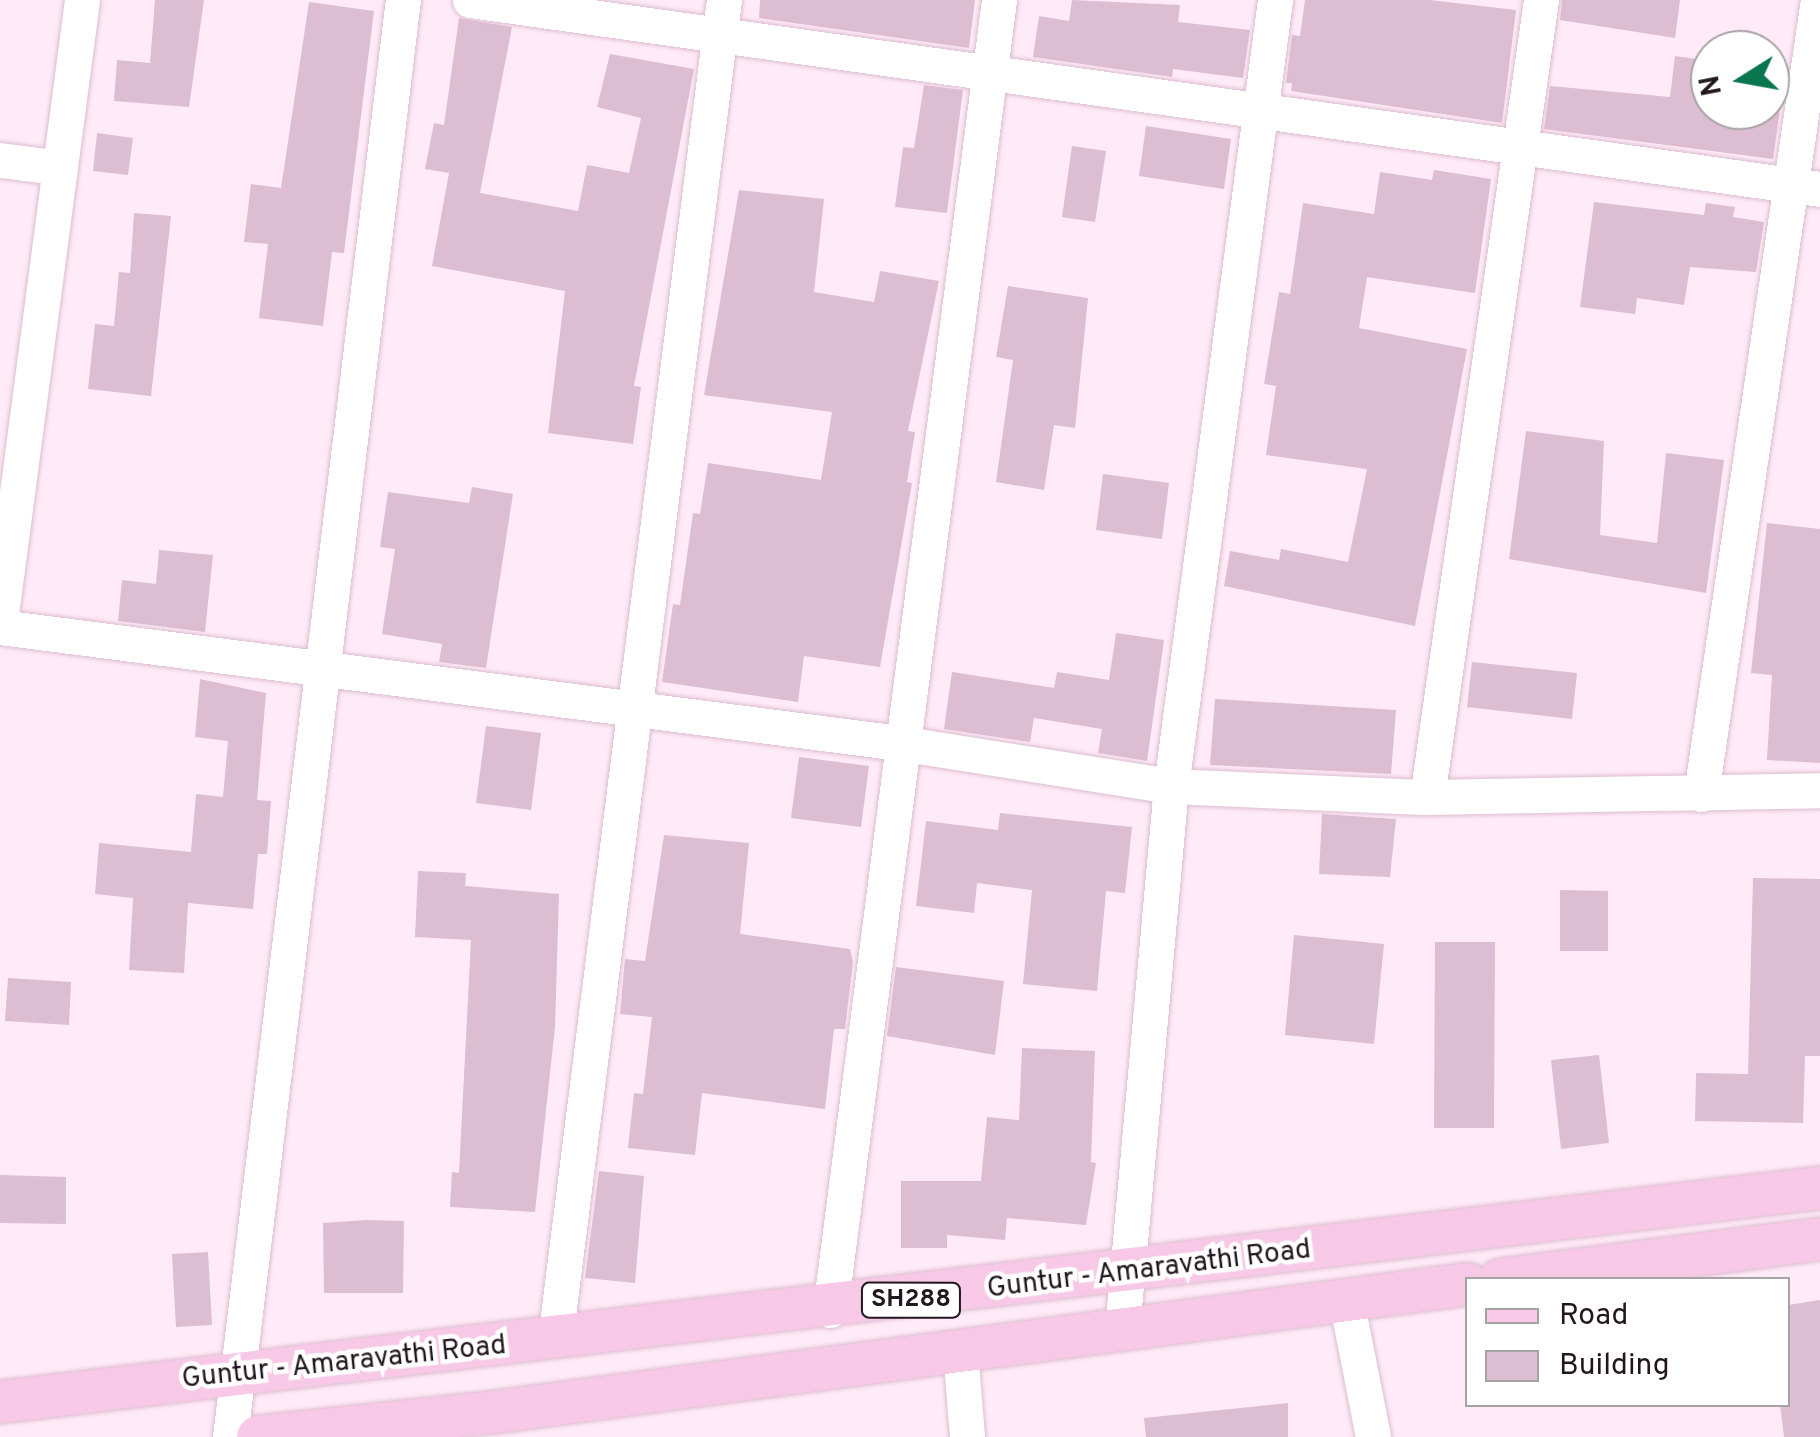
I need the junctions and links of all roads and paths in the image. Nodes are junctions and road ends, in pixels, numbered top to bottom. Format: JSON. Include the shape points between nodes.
{"nodes":[{"id":1,"x":82,"y":0,"type":"edge"},
{"id":2,"x":403,"y":0,"type":"edge"},
{"id":3,"x":470,"y":0,"type":"edge"},
{"id":4,"x":999,"y":0,"type":"edge"},
{"id":5,"x":1275,"y":0,"type":"edge"},
{"id":6,"x":1541,"y":0,"type":"edge"},
{"id":7,"x":1818,"y":0,"type":"edge"},
{"id":8,"x":722,"y":17,"type":"edge"},
{"id":9,"x":991,"y":69,"type":"junction"},
{"id":10,"x":1258,"y":107,"type":"junction"},
{"id":11,"x":1518,"y":149,"type":"junction"},
{"id":12,"x":0,"y":160,"type":"edge"},
{"id":13,"x":55,"y":167,"type":"junction"},
{"id":14,"x":1807,"y":187,"type":"edge"},
{"id":15,"x":15,"y":383,"type":"edge"},
{"id":16,"x":0,"y":624,"type":"edge"},
{"id":17,"x":320,"y":670,"type":"junction"},
{"id":18,"x":634,"y":712,"type":"junction"},
{"id":19,"x":899,"y":743,"type":"junction"},
{"id":20,"x":1171,"y":786,"type":"junction"},
{"id":21,"x":1820,"y":790,"type":"edge"},
{"id":22,"x":1701,"y":794,"type":"junction"},
{"id":23,"x":1427,"y":797,"type":"junction"},
{"id":24,"x":1820,"y":1188,"type":"edge"},
{"id":25,"x":1820,"y":1239,"type":"edge"},
{"id":26,"x":1129,"y":1273,"type":"junction"},
{"id":27,"x":1523,"y":1277,"type":"edge"},
{"id":28,"x":1465,"y":1284,"type":"edge"},
{"id":29,"x":1346,"y":1299,"type":"junction"},
{"id":30,"x":830,"y":1310,"type":"junction"},
{"id":31,"x":1122,"y":1330,"type":"junction"},
{"id":32,"x":556,"y":1339,"type":"junction"},
{"id":33,"x":960,"y":1351,"type":"junction"},
{"id":34,"x":237,"y":1375,"type":"junction"},
{"id":35,"x":0,"y":1402,"type":"edge"},
{"id":36,"x":495,"y":1425,"type":"edge"},
{"id":37,"x":230,"y":1437,"type":"edge"},
{"id":38,"x":258,"y":1437,"type":"edge"},
{"id":39,"x":967,"y":1437,"type":"edge"},
{"id":40,"x":1373,"y":1437,"type":"edge"}],
"edges":[{"from":1,"to":13,"type":"street"},
{"from":2,"to":17,"type":"street"},
{"from":3,"to":8,"type":"street"},
{"from":4,"to":9,"type":"street"},
{"from":5,"to":10,"type":"street"},
{"from":6,"to":11,"type":"street"},
{"from":7,"to":14,"type":"street"},
{"from":8,"to":9,"type":"street"},
{"from":8,"to":18,"type":"street"},
{"from":9,"to":10,"type":"street"},
{"from":9,"to":19,"type":"street"},
{"from":10,"to":11,"type":"street"},
{"from":10,"to":20,"type":"street"},
{"from":11,"to":14,"type":"street"},
{"from":11,"to":23,"type":"street"},
{"from":12,"to":13,"type":"street"},
{"from":13,"to":15,"type":"street"},
{"from":14,"to":22,"type":"street"},
{"from":15,"to":16,"type":"street"},
{"from":16,"to":17,"type":"street"},
{"from":17,"to":18,"type":"street"},
{"from":17,"to":34,"type":"street"},
{"from":18,"to":19,"type":"street"},
{"from":18,"to":32,"type":"street"},
{"from":19,"to":20,"type":"street"},
{"from":19,"to":30,"type":"street"},
{"from":20,"to":23,"type":"street"},
{"from":20,"to":26,"type":"street"},
{"from":21,"to":22,"type":"street"},
{"from":22,"to":23,"type":"street"},
{"from":24,"to":26,"type":"main road","name":"Guntur - Amaravathi Road","number":"SH288"},
{"from":25,"to":27,"type":"main road"},
{"from":26,"to":30,"type":"main road","name":"Guntur - Amaravathi Road","number":"SH288"},
{"from":26,"to":31,"type":"street"},
{"from":28,"to":29,"type":"main road","name":"Guntur - Amaravathi Road","number":"SH288"},
{"from":29,"to":31,"type":"main road","name":"Guntur - Amaravathi Road","number":"SH288"},
{"from":29,"to":40,"type":"street"},
{"from":30,"to":32,"type":"main road","name":"Guntur - Amaravathi Road","number":"SH288"},
{"from":31,"to":33,"type":"main road","name":"Guntur - Amaravathi Road","number":"SH288"},
{"from":32,"to":34,"type":"main road","name":"Guntur - Amaravathi Road","number":"SH288"},
{"from":33,"to":36,"type":"main road","name":"Guntur - Amaravathi Road","number":"SH288"},
{"from":33,"to":39,"type":"street"},
{"from":34,"to":35,"type":"main road","name":"Guntur - Amaravathi Road","number":"SH288"},
{"from":34,"to":37,"type":"street"},
{"from":36,"to":38,"type":"main road","name":"Guntur - Amaravathi Road","number":"SH288"}]}
